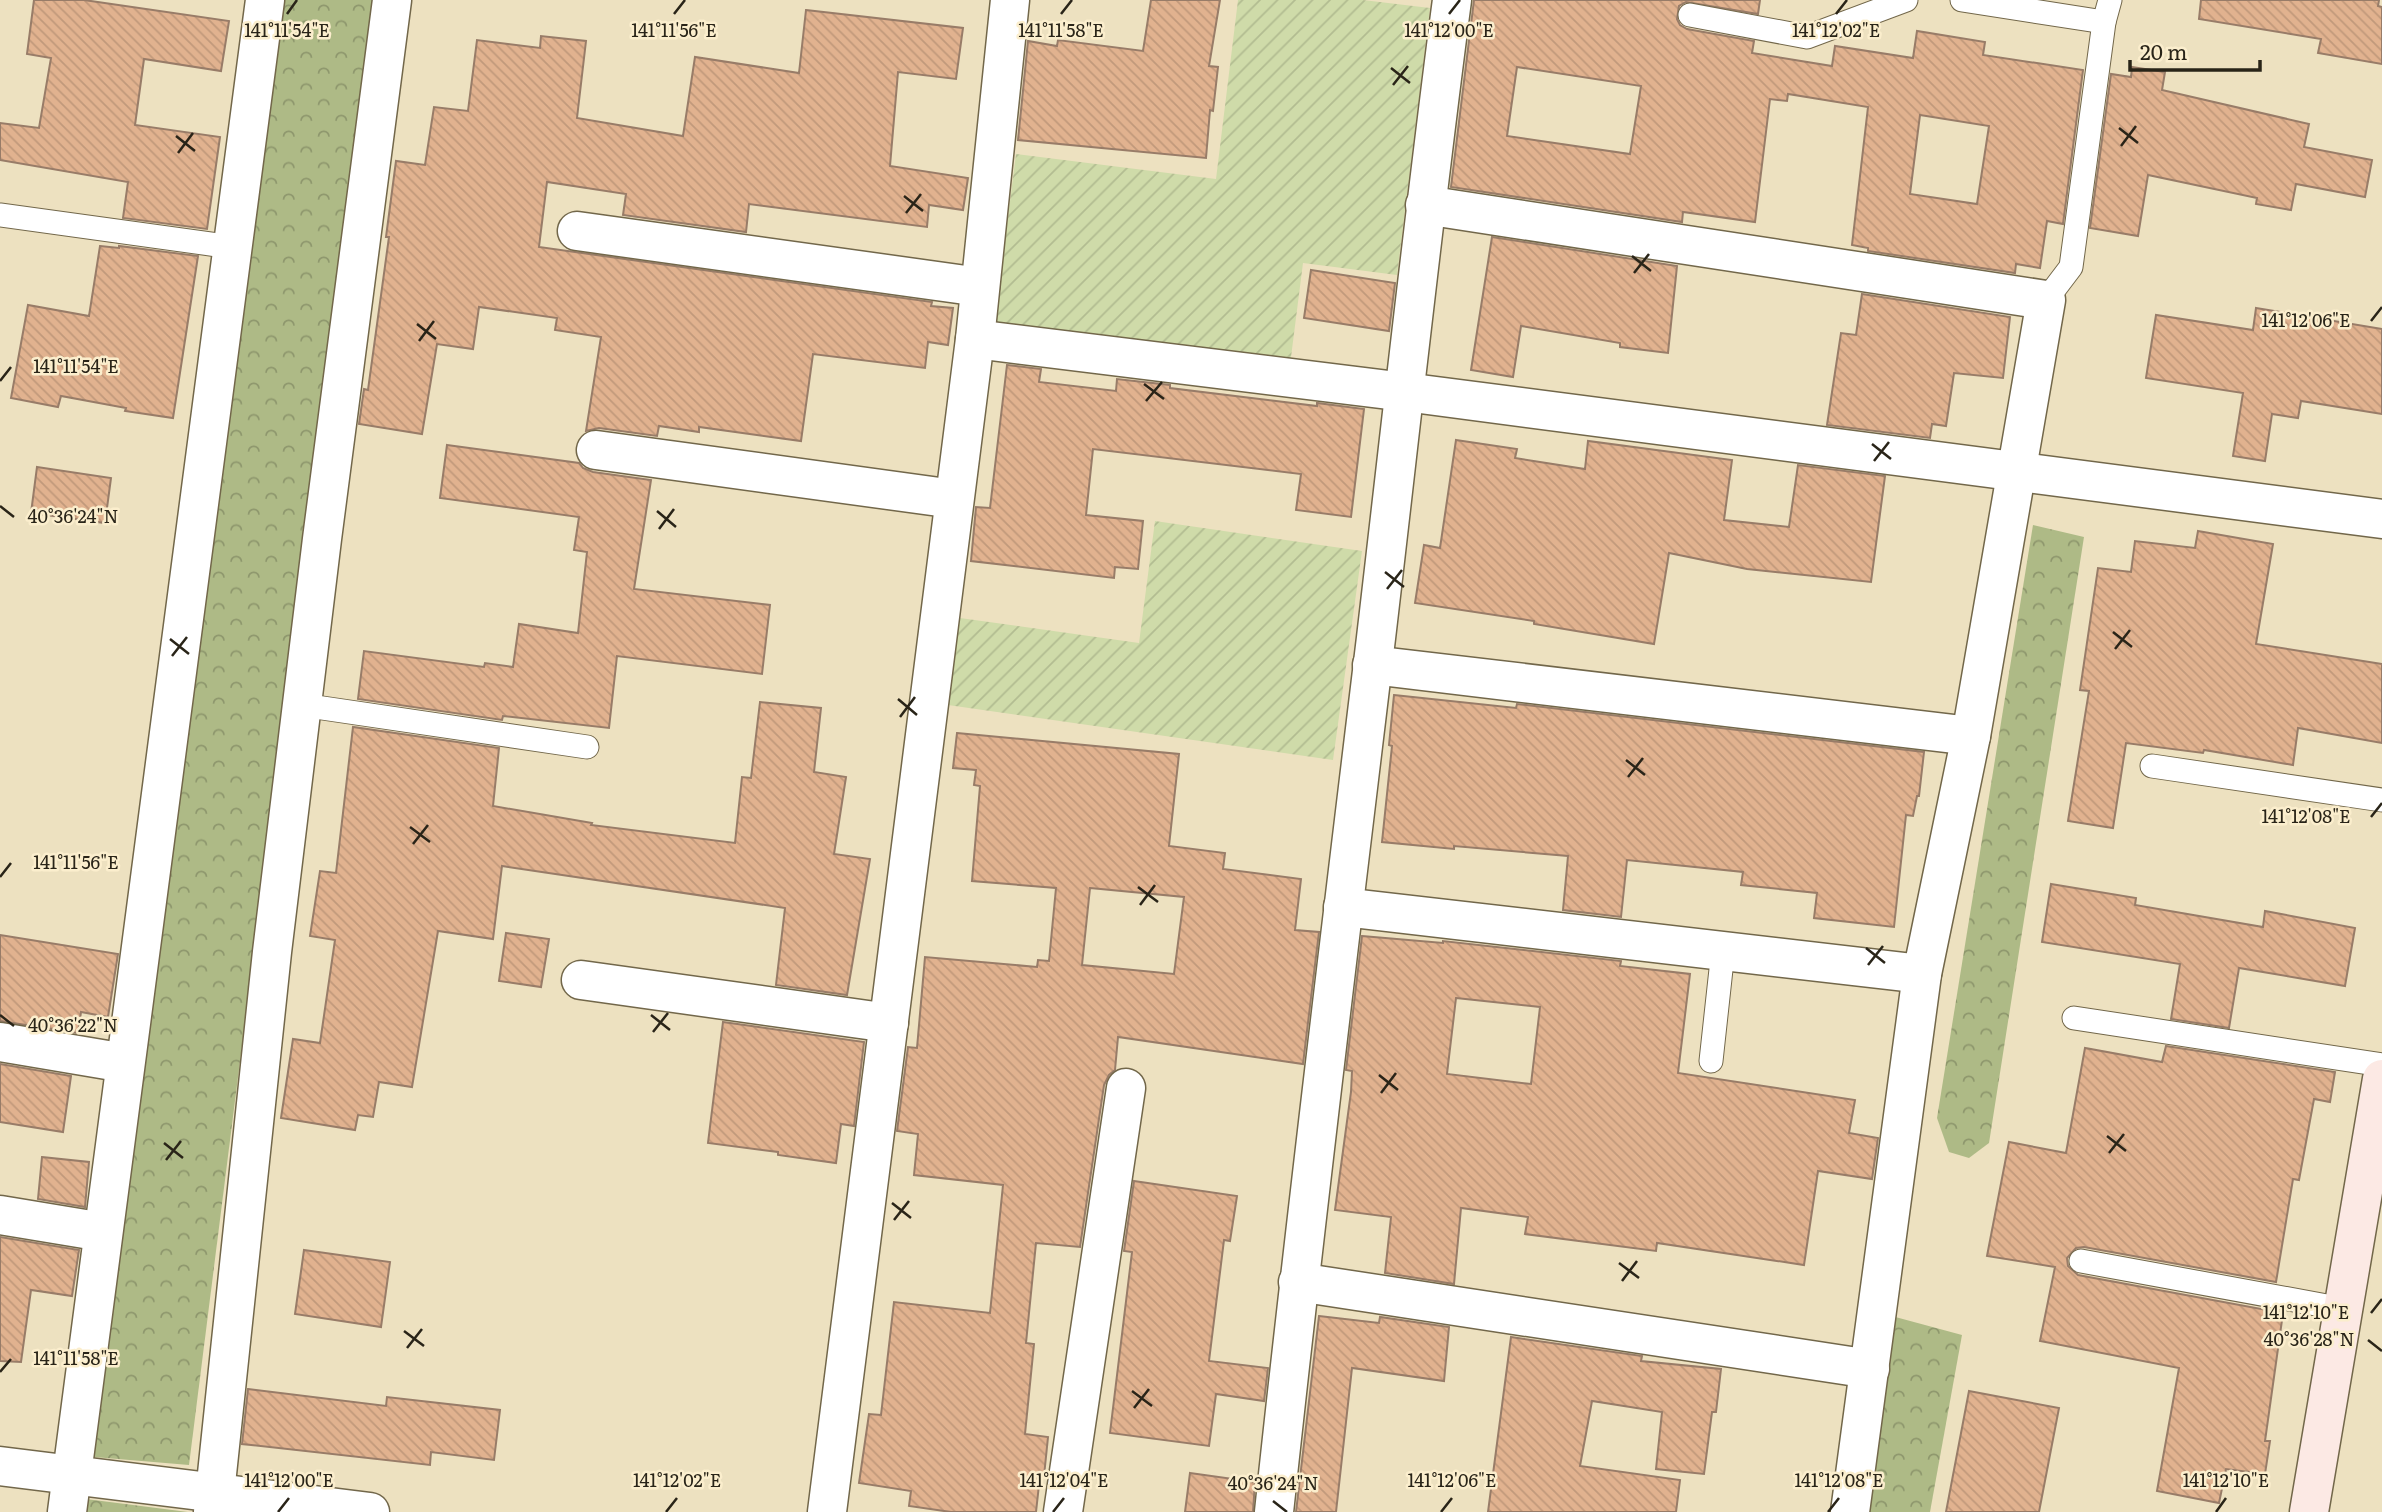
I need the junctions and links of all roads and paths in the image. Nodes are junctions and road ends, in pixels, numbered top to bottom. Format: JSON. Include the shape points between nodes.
{"nodes":[{"id":1,"x":265,"y":0,"type":"edge"},
{"id":2,"x":392,"y":0,"type":"edge"},
{"id":3,"x":1010,"y":0,"type":"edge"},
{"id":4,"x":1452,"y":0,"type":"edge"},
{"id":5,"x":1906,"y":0,"type":"edge"},
{"id":6,"x":1962,"y":0,"type":"edge"},
{"id":7,"x":2107,"y":11,"type":"edge"},
{"id":8,"x":1690,"y":15,"type":"dead end"},
{"id":9,"x":1425,"y":205,"type":"junction"},
{"id":10,"x":0,"y":215,"type":"edge"},
{"id":11,"x":577,"y":231,"type":"dead end"},
{"id":12,"x":232,"y":247,"type":"junction"},
{"id":13,"x":980,"y":287,"type":"junction"},
{"id":14,"x":2046,"y":300,"type":"junction"},
{"id":15,"x":975,"y":339,"type":"junction"},
{"id":16,"x":1405,"y":392,"type":"junction"},
{"id":17,"x":596,"y":450,"type":"dead end"},
{"id":18,"x":2018,"y":473,"type":"junction"},
{"id":19,"x":954,"y":499,"type":"junction"},
{"id":20,"x":2382,"y":519,"type":"edge"},
{"id":21,"x":1372,"y":665,"type":"junction"},
{"id":22,"x":302,"y":705,"type":"junction"},
{"id":23,"x":1971,"y":736,"type":"junction"},
{"id":24,"x":587,"y":747,"type":"dead end"},
{"id":25,"x":2152,"y":766,"type":"dead end"},
{"id":26,"x":2382,"y":800,"type":"edge"},
{"id":27,"x":1343,"y":907,"type":"junction"},
{"id":28,"x":1723,"y":951,"type":"junction"},
{"id":29,"x":1922,"y":974,"type":"junction"},
{"id":30,"x":581,"y":980,"type":"dead end"},
{"id":31,"x":2074,"y":1018,"type":"dead end"},
{"id":32,"x":889,"y":1023,"type":"junction"},
{"id":33,"x":0,"y":1042,"type":"edge"},
{"id":34,"x":1711,"y":1061,"type":"dead end"},
{"id":35,"x":125,"y":1063,"type":"junction"},
{"id":36,"x":2382,"y":1065,"type":"edge"},
{"id":37,"x":2382,"y":1079,"type":"edge"},
{"id":38,"x":1126,"y":1088,"type":"dead end"},
{"id":39,"x":0,"y":1215,"type":"edge"},
{"id":40,"x":103,"y":1232,"type":"junction"},
{"id":41,"x":2081,"y":1261,"type":"dead end"},
{"id":42,"x":1298,"y":1282,"type":"junction"},
{"id":43,"x":2343,"y":1309,"type":"junction"},
{"id":44,"x":1870,"y":1369,"type":"junction"},
{"id":45,"x":0,"y":1466,"type":"edge"},
{"id":46,"x":71,"y":1474,"type":"junction"},
{"id":47,"x":215,"y":1502,"type":"edge"},
{"id":48,"x":67,"y":1512,"type":"edge"},
{"id":49,"x":370,"y":1512,"type":"edge"},
{"id":50,"x":827,"y":1512,"type":"edge"},
{"id":51,"x":1063,"y":1512,"type":"edge"},
{"id":52,"x":1274,"y":1512,"type":"edge"},
{"id":53,"x":1850,"y":1512,"type":"edge"},
{"id":54,"x":2309,"y":1512,"type":"edge"}],
"edges":[{"from":1,"to":12,"type":"street"},
{"from":2,"to":22,"type":"street"},
{"from":3,"to":13,"type":"street"},
{"from":4,"to":9,"type":"street"},
{"from":5,"to":8,"type":"lane","via":[[1807,37]]},
{"from":6,"to":7,"type":"lane"},
{"from":7,"to":14,"type":"lane","via":[[2071,267]]},
{"from":9,"to":14,"type":"street"},
{"from":9,"to":16,"type":"street"},
{"from":10,"to":12,"type":"lane"},
{"from":11,"to":13,"type":"street"},
{"from":12,"to":35,"type":"street"},
{"from":13,"to":15,"type":"street"},
{"from":14,"to":18,"type":"street"},
{"from":15,"to":16,"type":"street"},
{"from":15,"to":19,"type":"street"},
{"from":16,"to":18,"type":"street"},
{"from":16,"to":21,"type":"street"},
{"from":17,"to":19,"type":"street"},
{"from":18,"to":20,"type":"street"},
{"from":18,"to":23,"type":"street"},
{"from":19,"to":32,"type":"street"},
{"from":21,"to":23,"type":"street"},
{"from":21,"to":27,"type":"street"},
{"from":22,"to":24,"type":"lane"},
{"from":22,"to":47,"type":"street"},
{"from":23,"to":29,"type":"street"},
{"from":25,"to":26,"type":"lane"},
{"from":27,"to":28,"type":"street"},
{"from":27,"to":42,"type":"street"},
{"from":28,"to":29,"type":"street"},
{"from":28,"to":34,"type":"lane"},
{"from":29,"to":44,"type":"street"},
{"from":30,"to":32,"type":"street"},
{"from":31,"to":36,"type":"lane"},
{"from":32,"to":50,"type":"street"},
{"from":33,"to":35,"type":"street"},
{"from":35,"to":40,"type":"street"},
{"from":37,"to":43,"type":"street"},
{"from":38,"to":51,"type":"street"},
{"from":39,"to":40,"type":"street"},
{"from":40,"to":46,"type":"street"},
{"from":41,"to":43,"type":"lane"},
{"from":42,"to":44,"type":"street"},
{"from":42,"to":52,"type":"street"},
{"from":43,"to":54,"type":"street"},
{"from":44,"to":53,"type":"street"},
{"from":45,"to":46,"type":"street"},
{"from":46,"to":47,"type":"street"},
{"from":46,"to":48,"type":"street"},
{"from":47,"to":49,"type":"street"}]}
